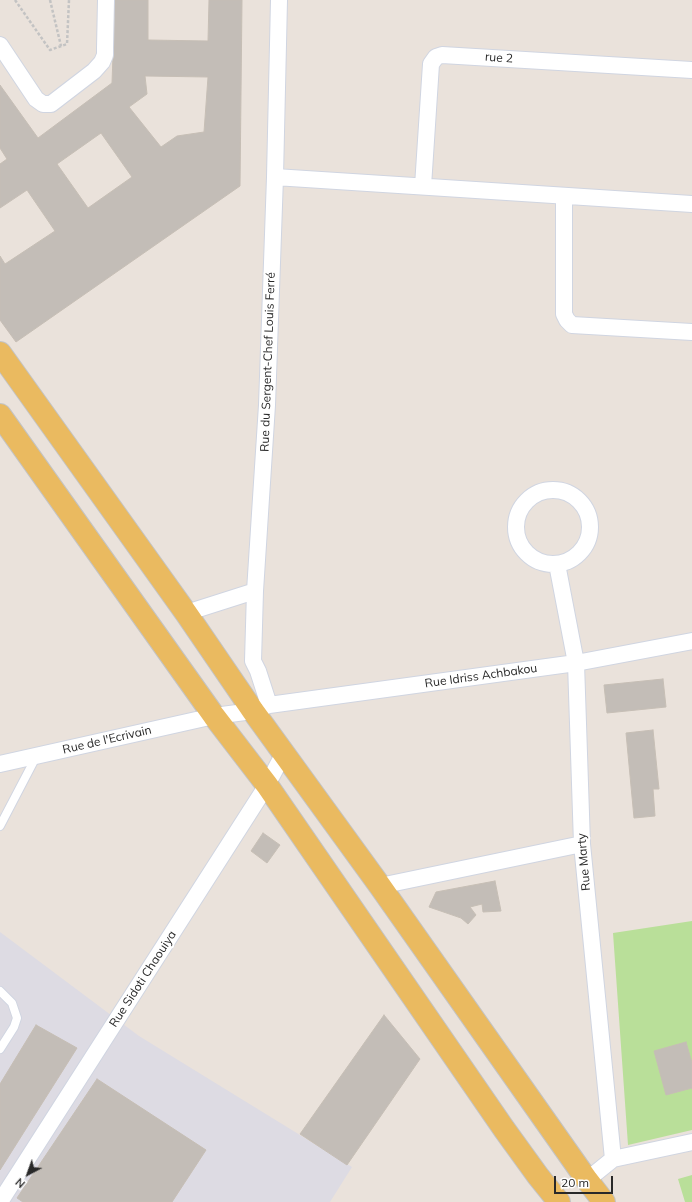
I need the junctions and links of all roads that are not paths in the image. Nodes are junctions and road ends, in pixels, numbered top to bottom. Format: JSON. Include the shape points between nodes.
{"nodes":[{"id":1,"x":106,"y":0,"type":"edge"},
{"id":2,"x":280,"y":0,"type":"edge"},
{"id":3,"x":0,"y":45,"type":"edge"},
{"id":4,"x":692,"y":70,"type":"edge"},
{"id":5,"x":275,"y":177,"type":"junction"},
{"id":6,"x":423,"y":186,"type":"junction"},
{"id":7,"x":564,"y":196,"type":"junction"},
{"id":8,"x":692,"y":204,"type":"edge"},
{"id":9,"x":692,"y":332,"type":"edge"},
{"id":10,"x":0,"y":353,"type":"edge"},
{"id":11,"x":0,"y":414,"type":"edge"},
{"id":12,"x":557,"y":564,"type":"junction"},
{"id":13,"x":255,"y":591,"type":"junction"},
{"id":14,"x":186,"y":613,"type":"junction"},
{"id":15,"x":692,"y":641,"type":"edge"},
{"id":16,"x":576,"y":663,"type":"junction"},
{"id":17,"x":261,"y":708,"type":"junction"},
{"id":18,"x":214,"y":716,"type":"junction"},
{"id":19,"x":284,"y":754,"type":"junction"},
{"id":20,"x":37,"y":756,"type":"junction"},
{"id":21,"x":0,"y":764,"type":"edge"},
{"id":22,"x":267,"y":785,"type":"junction"},
{"id":23,"x":0,"y":826,"type":"edge"},
{"id":24,"x":582,"y":844,"type":"junction"},
{"id":25,"x":380,"y":886,"type":"junction"},
{"id":26,"x":0,"y":991,"type":"edge"},
{"id":27,"x":0,"y":1049,"type":"edge"},
{"id":28,"x":692,"y":1142,"type":"edge"},
{"id":29,"x":613,"y":1159,"type":"junction"},
{"id":30,"x":587,"y":1180,"type":"junction"},
{"id":31,"x":0,"y":1202,"type":"edge"},
{"id":32,"x":559,"y":1202,"type":"edge"},
{"id":33,"x":604,"y":1202,"type":"edge"}],
"edges":[{"from":1,"to":3,"type":"street","via":[[105,55],[102,62],[51,104],[43,104],[36,100]]},
{"from":2,"to":5,"type":"street","name":"Rue du Sergent-Chef Louis Ferré"},
{"from":4,"to":6,"type":"street","name":"rue 2","via":[[442,55],[432,64]]},
{"from":5,"to":6,"type":"street"},
{"from":5,"to":13,"type":"street","name":"Rue du Sergent-Chef Louis Ferré","via":[[267,405]]},
{"from":6,"to":7,"type":"street"},
{"from":7,"to":8,"type":"street"},
{"from":7,"to":9,"type":"street","via":[[564,314],[567,320],[572,325]]},
{"from":10,"to":14,"type":"main road"},
{"from":11,"to":18,"type":"main road"},
{"from":12,"to":12,"type":"street","via":[[570,560],[581,552],[588,540],[591,526],[588,512],[580,501],[569,493],[556,489],[542,490],[529,497],[520,507],[516,520],[516,534],[521,547],[530,557],[543,564]]},
{"from":12,"to":16,"type":"street","name":"Rue Marty"},
{"from":13,"to":14,"type":"street"},
{"from":13,"to":17,"type":"street","name":"Rue du Sergent-Chef Louis Ferré","via":[[253,661],[258,671]]},
{"from":14,"to":17,"type":"main road"},
{"from":15,"to":16,"type":"street","name":"Rue Idriss Achbakou"},
{"from":16,"to":17,"type":"street","name":"Rue Idriss Achbakou"},
{"from":16,"to":24,"type":"street","name":"Rue Marty"},
{"from":17,"to":18,"type":"street","name":"Rue Idriss Achbakou"},
{"from":17,"to":19,"type":"main road"},
{"from":18,"to":20,"type":"street","name":"Rue de l'Ecrivain"},
{"from":18,"to":22,"type":"main road"},
{"from":19,"to":22,"type":"street","name":"Rue Sidoti Chaouiya"},
{"from":19,"to":25,"type":"main road"},
{"from":20,"to":21,"type":"street","name":"Rue de l'Ecrivain"},
{"from":20,"to":23,"type":"lane"},
{"from":22,"to":31,"type":"street","name":"Rue Sidoti Chaouiya"},
{"from":22,"to":32,"type":"main road","via":[[504,1128]]},
{"from":24,"to":25,"type":"street"},
{"from":24,"to":29,"type":"street","name":"Rue Marty"},
{"from":25,"to":30,"type":"main road"},
{"from":26,"to":27,"type":"lane","via":[[12,1003],[17,1018]]},
{"from":28,"to":29,"type":"street"},
{"from":29,"to":30,"type":"street"},
{"from":30,"to":33,"type":"main road"}]}
